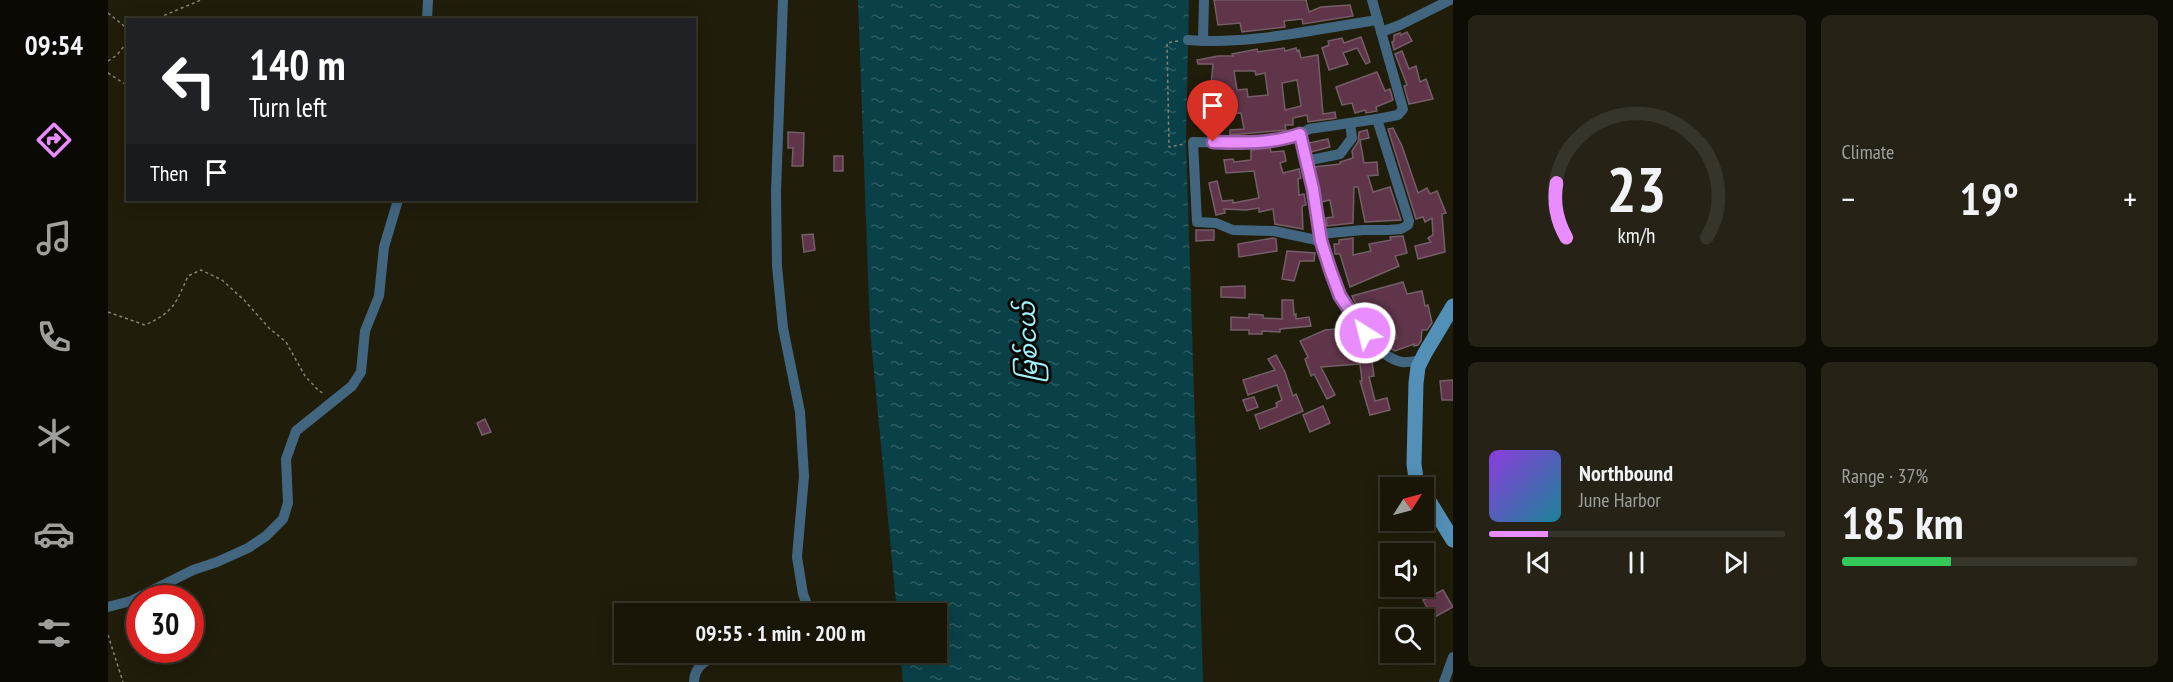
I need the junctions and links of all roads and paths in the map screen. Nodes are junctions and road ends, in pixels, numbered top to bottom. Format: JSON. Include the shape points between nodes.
{"nodes":[{"id":1,"x":201,"y":0,"type":"edge"},
{"id":2,"x":428,"y":0,"type":"edge"},
{"id":3,"x":783,"y":0,"type":"edge"},
{"id":4,"x":1204,"y":0,"type":"edge"},
{"id":5,"x":1372,"y":0,"type":"edge"},
{"id":6,"x":1450,"y":0,"type":"edge"},
{"id":7,"x":108,"y":13,"type":"edge"},
{"id":8,"x":158,"y":18,"type":"edge"},
{"id":9,"x":427,"y":18,"type":"edge"},
{"id":10,"x":1378,"y":20,"type":"junction"},
{"id":11,"x":126,"y":27,"type":"edge"},
{"id":12,"x":1381,"y":32,"type":"junction"},
{"id":13,"x":1188,"y":40,"type":"joint"},
{"id":14,"x":1203,"y":41,"type":"junction"},
{"id":15,"x":126,"y":44,"type":"edge"},
{"id":16,"x":108,"y":61,"type":"edge"},
{"id":17,"x":108,"y":73,"type":"edge"},
{"id":18,"x":126,"y":85,"type":"edge"},
{"id":19,"x":1377,"y":119,"type":"junction"},
{"id":20,"x":1350,"y":123,"type":"junction"},
{"id":21,"x":1300,"y":134,"type":"junction"},
{"id":22,"x":1193,"y":142,"type":"junction"},
{"id":23,"x":1306,"y":160,"type":"junction"},
{"id":24,"x":398,"y":201,"type":"edge"},
{"id":25,"x":1321,"y":237,"type":"junction"},
{"id":26,"x":1453,"y":306,"type":"edge"},
{"id":27,"x":108,"y":312,"type":"edge"},
{"id":28,"x":1421,"y":360,"type":"junction"},
{"id":29,"x":343,"y":395,"type":"junction"},
{"id":30,"x":1416,"y":477,"type":"edge"},
{"id":31,"x":1434,"y":509,"type":"edge"},
{"id":32,"x":1453,"y":540,"type":"edge"},
{"id":33,"x":806,"y":603,"type":"edge"},
{"id":34,"x":108,"y":608,"type":"edge"},
{"id":35,"x":108,"y":635,"type":"edge"},
{"id":36,"x":1453,"y":657,"type":"edge"},
{"id":37,"x":703,"y":663,"type":"edge"},
{"id":38,"x":123,"y":682,"type":"edge"},
{"id":39,"x":694,"y":682,"type":"edge"},
{"id":40,"x":1444,"y":682,"type":"edge"}],
"edges":[{"from":1,"to":8,"type":"path"},
{"from":2,"to":9,"type":"street"},
{"from":3,"to":33,"type":"street","via":[[777,266],[783,328],[800,412],[804,476],[797,557]]},
{"from":4,"to":14,"type":"street"},
{"from":5,"to":10,"type":"street"},
{"from":6,"to":12,"type":"street"},
{"from":7,"to":11,"type":"path"},
{"from":10,"to":12,"type":"street"},
{"from":10,"to":14,"type":"street","via":[[1258,39]]},
{"from":12,"to":19,"type":"street","via":[[1403,109],[1398,115]]},
{"from":13,"to":14,"type":"street"},
{"from":13,"to":22,"type":"path","via":[[1167,43],[1168,147]]},
{"from":15,"to":16,"type":"path"},
{"from":17,"to":18,"type":"path"},
{"from":19,"to":20,"type":"street"},
{"from":19,"to":25,"type":"street","via":[[1408,225],[1401,229]]},
{"from":20,"to":21,"type":"street"},
{"from":20,"to":23,"type":"street","via":[[1352,138],[1340,154]]},
{"from":21,"to":22,"type":"street","via":[[1252,142]]},
{"from":21,"to":23,"type":"street"},
{"from":22,"to":25,"type":"street","via":[[1197,222],[1216,223],[1233,230]]},
{"from":23,"to":25,"type":"street"},
{"from":24,"to":29,"type":"street","via":[[384,247],[379,296],[365,332],[361,372]]},
{"from":25,"to":28,"type":"street","via":[[1340,296],[1377,348],[1402,362]]},
{"from":26,"to":28,"type":"street"},
{"from":27,"to":29,"type":"path","via":[[145,325],[154,321],[176,303],[188,276],[201,270],[222,280],[286,342],[305,376],[319,391],[333,397]]},
{"from":28,"to":30,"type":"street","via":[[1416,383]]},
{"from":29,"to":34,"type":"street","via":[[296,431],[286,459],[288,503],[283,519],[266,536],[131,602]]},
{"from":31,"to":32,"type":"street"},
{"from":35,"to":38,"type":"path"},
{"from":36,"to":40,"type":"street"},
{"from":37,"to":39,"type":"street"}]}
